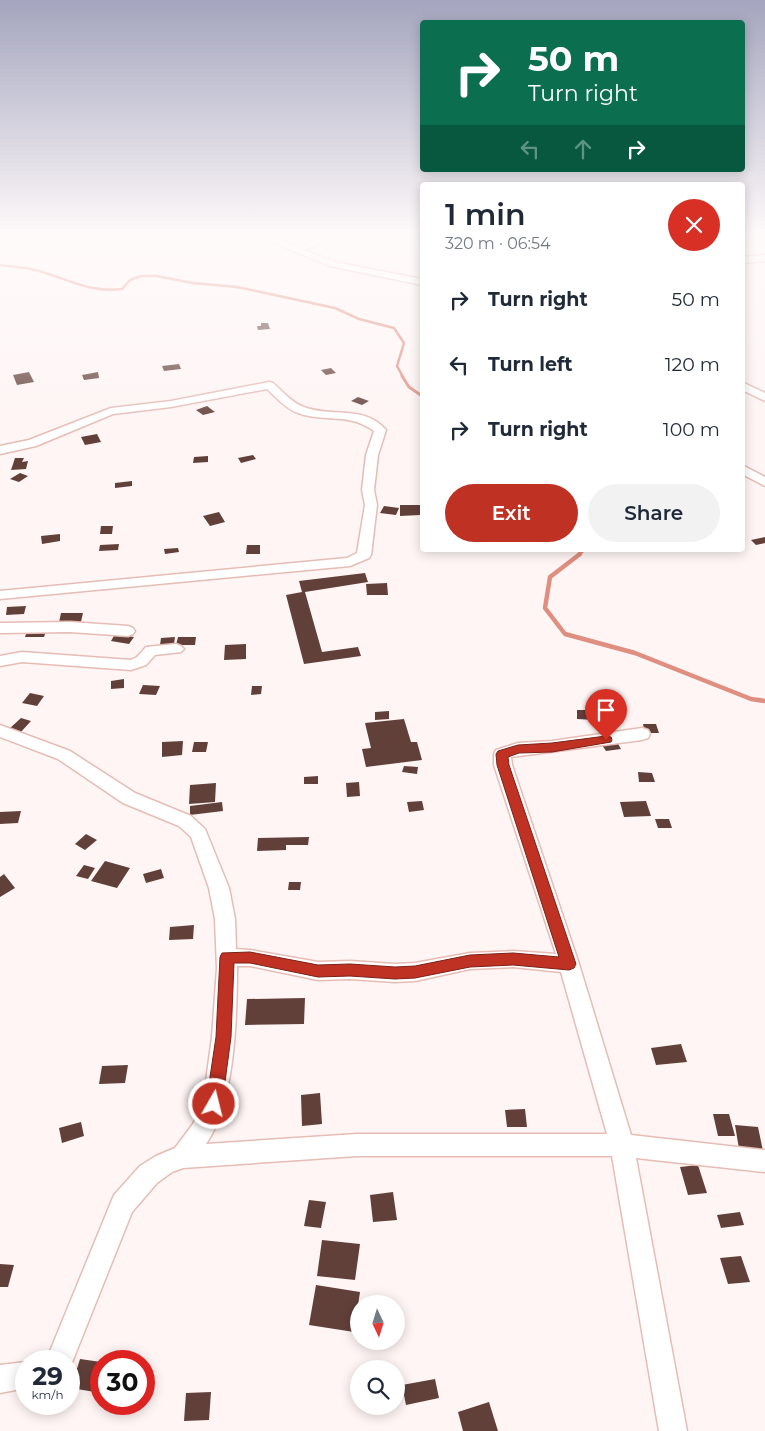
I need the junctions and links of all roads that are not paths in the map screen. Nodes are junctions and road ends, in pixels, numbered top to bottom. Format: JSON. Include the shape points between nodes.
{"nodes":[{"id":1,"x":745,"y":387,"type":"edge"},
{"id":2,"x":765,"y":398,"type":"edge"},
{"id":3,"x":0,"y":450,"type":"edge"},
{"id":4,"x":745,"y":471,"type":"edge"},
{"id":5,"x":765,"y":482,"type":"edge"},
{"id":6,"x":0,"y":595,"type":"edge"},
{"id":7,"x":0,"y":628,"type":"edge"},
{"id":8,"x":128,"y":630,"type":"dead end"},
{"id":9,"x":176,"y":649,"type":"dead end"},
{"id":10,"x":0,"y":661,"type":"edge"},
{"id":11,"x":0,"y":731,"type":"edge"},
{"id":12,"x":642,"y":734,"type":"dead end"},
{"id":13,"x":227,"y":957,"type":"junction"},
{"id":14,"x":569,"y":964,"type":"junction"},
{"id":15,"x":622,"y":1145,"type":"junction"},
{"id":16,"x":183,"y":1157,"type":"junction"},
{"id":17,"x":765,"y":1161,"type":"edge"},
{"id":18,"x":63,"y":1350,"type":"edge"},
{"id":19,"x":15,"y":1377,"type":"edge"},
{"id":20,"x":0,"y":1379,"type":"edge"},
{"id":21,"x":673,"y":1431,"type":"edge"}],
"edges":[{"from":1,"to":2,"type":"street"},
{"from":3,"to":6,"type":"street","via":[[32,443],[111,411],[229,395],[269,385],[301,411],[357,417],[369,420],[380,430],[372,455],[368,490],[372,505],[364,555],[350,562]]},
{"from":4,"to":5,"type":"street"},
{"from":7,"to":8,"type":"street"},
{"from":9,"to":10,"type":"street","via":[[150,650],[144,660],[131,665],[22,657]]},
{"from":11,"to":13,"type":"street","via":[[64,755],[129,798],[185,821],[199,834],[219,888]]},
{"from":12,"to":14,"type":"street","via":[[552,748],[518,749],[502,754]]},
{"from":13,"to":14,"type":"street","via":[[250,958],[318,971],[395,973],[470,961],[513,959]]},
{"from":13,"to":16,"type":"street","via":[[224,1037],[214,1104],[201,1132]]},
{"from":14,"to":15,"type":"street"},
{"from":15,"to":16,"type":"street","via":[[357,1145]]},
{"from":15,"to":17,"type":"street"},
{"from":15,"to":21,"type":"street"},
{"from":16,"to":18,"type":"street","via":[[166,1162],[149,1173],[135,1185],[123,1204]]},
{"from":19,"to":20,"type":"street"}]}
